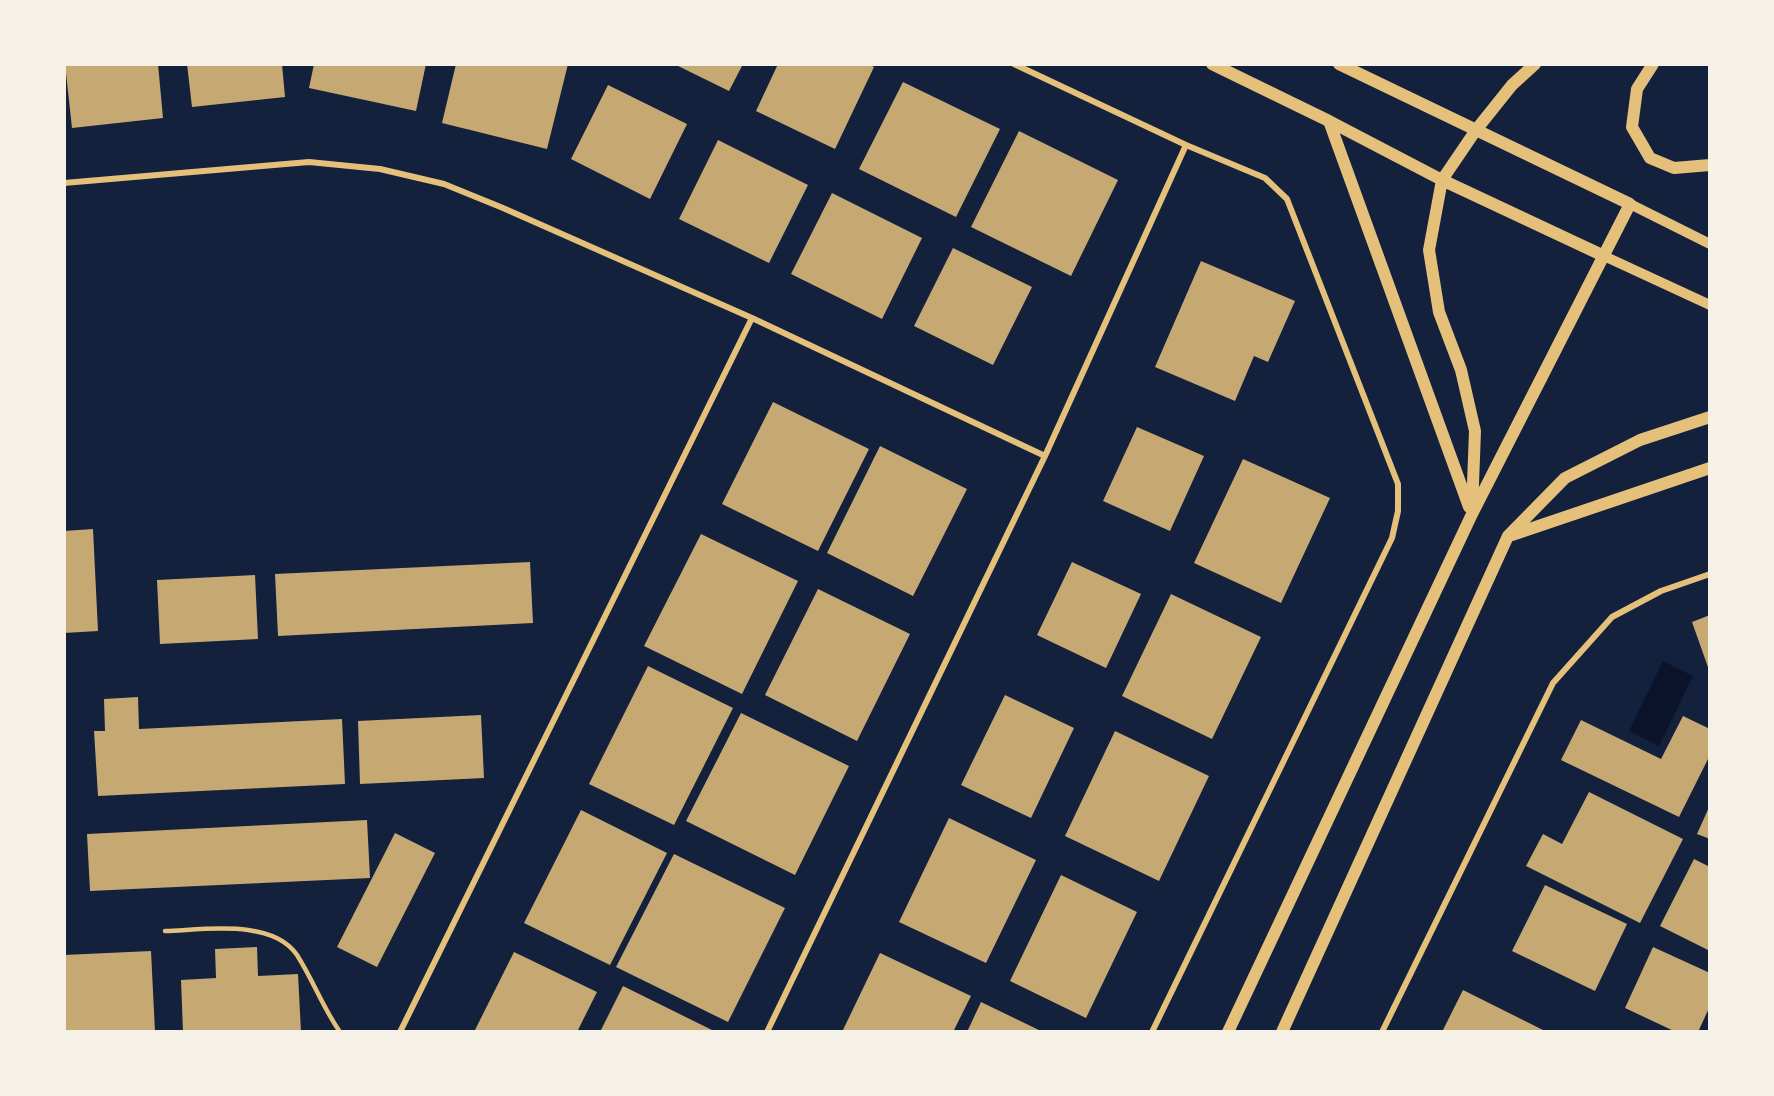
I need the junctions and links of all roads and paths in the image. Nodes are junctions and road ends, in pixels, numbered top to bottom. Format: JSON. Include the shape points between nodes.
{"nodes":[{"id":1,"x":1014,"y":64,"type":"edge"},
{"id":2,"x":1212,"y":64,"type":"edge"},
{"id":3,"x":1535,"y":64,"type":"edge"},
{"id":4,"x":1653,"y":64,"type":"edge"},
{"id":5,"x":1348,"y":66,"type":"edge"},
{"id":6,"x":1329,"y":121,"type":"junction"},
{"id":7,"x":1476,"y":130,"type":"junction"},
{"id":8,"x":1186,"y":145,"type":"junction"},
{"id":9,"x":1710,"y":165,"type":"edge"},
{"id":10,"x":1442,"y":180,"type":"junction"},
{"id":11,"x":64,"y":183,"type":"edge"},
{"id":12,"x":1630,"y":204,"type":"junction"},
{"id":13,"x":1710,"y":244,"type":"edge"},
{"id":14,"x":1604,"y":255,"type":"junction"},
{"id":15,"x":1710,"y":305,"type":"edge"},
{"id":16,"x":752,"y":318,"type":"junction"},
{"id":17,"x":1710,"y":417,"type":"edge"},
{"id":18,"x":1045,"y":456,"type":"junction"},
{"id":19,"x":1710,"y":468,"type":"edge"},
{"id":20,"x":1472,"y":514,"type":"junction"},
{"id":21,"x":1508,"y":536,"type":"junction"},
{"id":22,"x":1710,"y":574,"type":"edge"},
{"id":23,"x":165,"y":931,"type":"dead end"},
{"id":24,"x":340,"y":1032,"type":"edge"},
{"id":25,"x":400,"y":1032,"type":"edge"},
{"id":26,"x":767,"y":1032,"type":"edge"},
{"id":27,"x":1152,"y":1032,"type":"edge"},
{"id":28,"x":1228,"y":1032,"type":"edge"},
{"id":29,"x":1282,"y":1032,"type":"edge"},
{"id":30,"x":1382,"y":1032,"type":"edge"}],
"edges":[{"from":1,"to":8,"type":"street"},
{"from":2,"to":6,"type":"main road"},
{"from":3,"to":7,"type":"main road","via":[[1512,85]]},
{"from":4,"to":9,"type":"main road","via":[[1637,89],[1632,128],[1650,158],[1674,168]]},
{"from":5,"to":7,"type":"main road"},
{"from":6,"to":10,"type":"main road"},
{"from":6,"to":20,"type":"main road"},
{"from":7,"to":10,"type":"main road"},
{"from":7,"to":12,"type":"main road"},
{"from":8,"to":18,"type":"street"},
{"from":8,"to":27,"type":"street","via":[[1265,178],[1287,199],[1398,484],[1398,511],[1392,538]]},
{"from":10,"to":14,"type":"main road"},
{"from":10,"to":20,"type":"main road","via":[[1429,250],[1439,312],[1461,370],[1474,431]]},
{"from":11,"to":16,"type":"street","via":[[309,162],[380,169],[444,184]]},
{"from":12,"to":13,"type":"street"},
{"from":12,"to":14,"type":"main road"},
{"from":14,"to":15,"type":"street"},
{"from":14,"to":20,"type":"main road"},
{"from":16,"to":18,"type":"street"},
{"from":16,"to":25,"type":"street"},
{"from":17,"to":21,"type":"main road","via":[[1640,440],[1565,478]]},
{"from":18,"to":26,"type":"street"},
{"from":19,"to":21,"type":"main road"},
{"from":20,"to":28,"type":"main road"},
{"from":21,"to":29,"type":"main road"},
{"from":22,"to":30,"type":"street","via":[[1660,591],[1612,616],[1553,683]]},
{"from":23,"to":24,"type":"lane","via":[[242,929],[278,939],[294,952]]}]}
